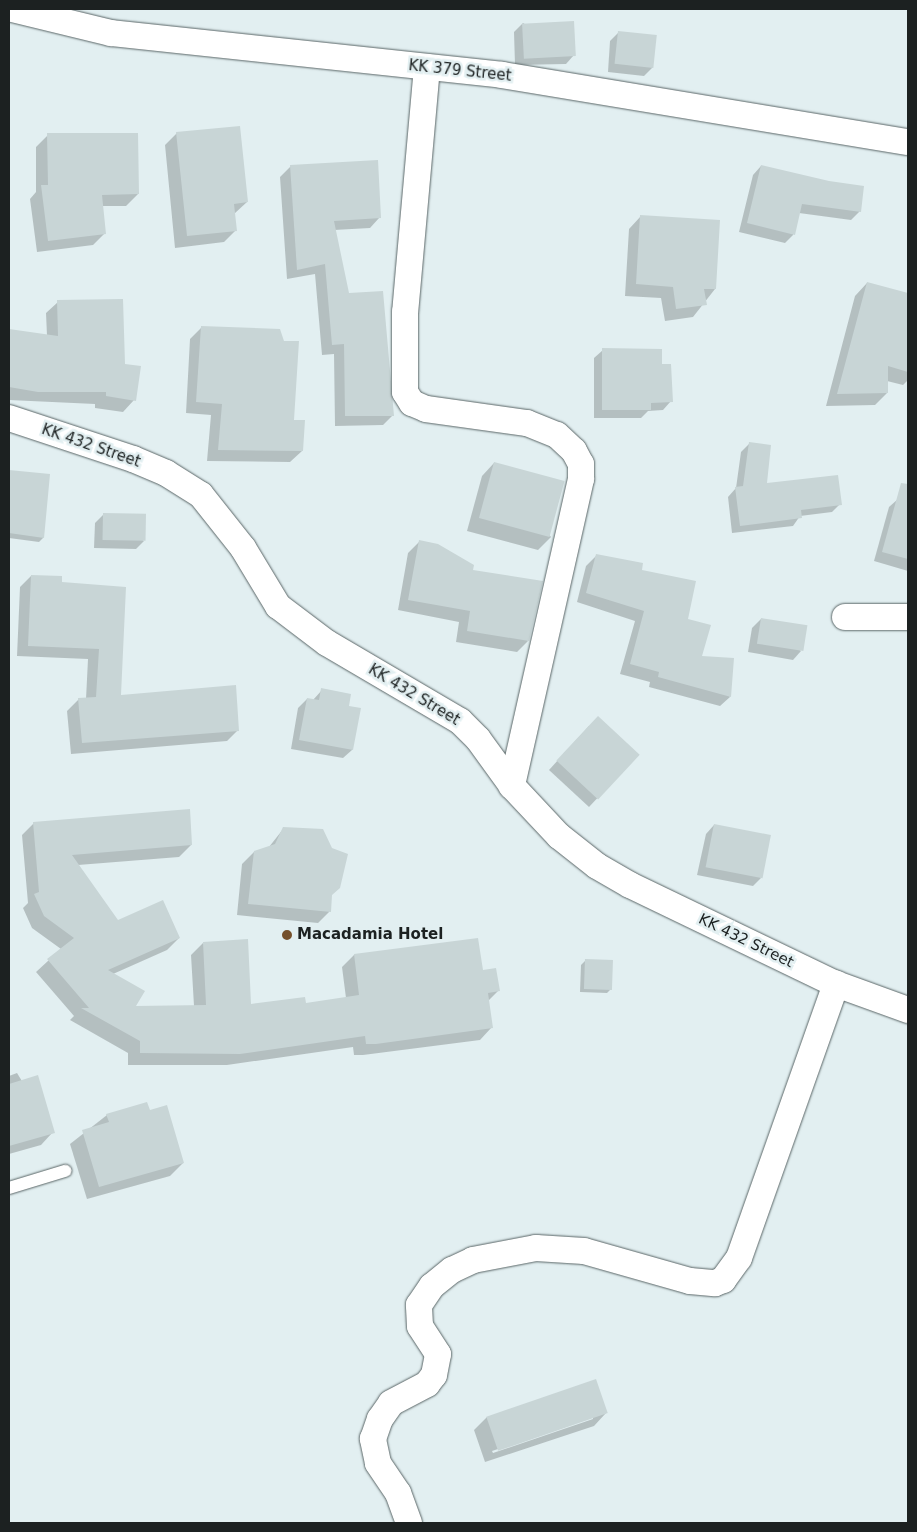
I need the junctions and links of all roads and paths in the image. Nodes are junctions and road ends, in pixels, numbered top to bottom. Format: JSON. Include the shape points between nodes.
{"nodes":[{"id":1,"x":12,"y":9,"type":"edge"},
{"id":2,"x":427,"y":67,"type":"junction"},
{"id":3,"x":908,"y":142,"type":"edge"},
{"id":4,"x":9,"y":418,"type":"edge"},
{"id":5,"x":845,"y":616,"type":"dead end"},
{"id":6,"x":908,"y":617,"type":"edge"},
{"id":7,"x":512,"y":786,"type":"junction"},
{"id":8,"x":836,"y":984,"type":"junction"},
{"id":9,"x":908,"y":1010,"type":"edge"},
{"id":10,"x":65,"y":1171,"type":"dead end"},
{"id":11,"x":9,"y":1188,"type":"edge"},
{"id":12,"x":408,"y":1523,"type":"edge"}],
"edges":[{"from":1,"to":2,"type":"street","name":"KK 379 Street","via":[[111,33]]},
{"from":2,"to":3,"type":"street","name":"KK 379 Street","via":[[502,75]]},
{"from":2,"to":7,"type":"street","via":[[405,312],[405,392],[412,403],[426,409],[527,423],[557,435],[574,451],[581,464],[581,479]]},
{"from":4,"to":7,"type":"street","name":"KK 432 Street","via":[[133,459],[166,473],[201,495],[243,548],[278,606],[327,643],[460,721],[478,739]]},
{"from":5,"to":6,"type":"street"},
{"from":7,"to":8,"type":"street","name":"KK 432 Street","via":[[559,836],[596,866]]},
{"from":8,"to":9,"type":"street","name":"KK 432 Street"},
{"from":8,"to":12,"type":"street","via":[[739,1258],[723,1280],[715,1284],[690,1281],[584,1251],[536,1248],[473,1260],[452,1270],[432,1286],[419,1305],[420,1326],[438,1354],[434,1374],[427,1384],[391,1403],[380,1419],[374,1439],[378,1463],[398,1493]]},
{"from":10,"to":11,"type":"lane"}]}
